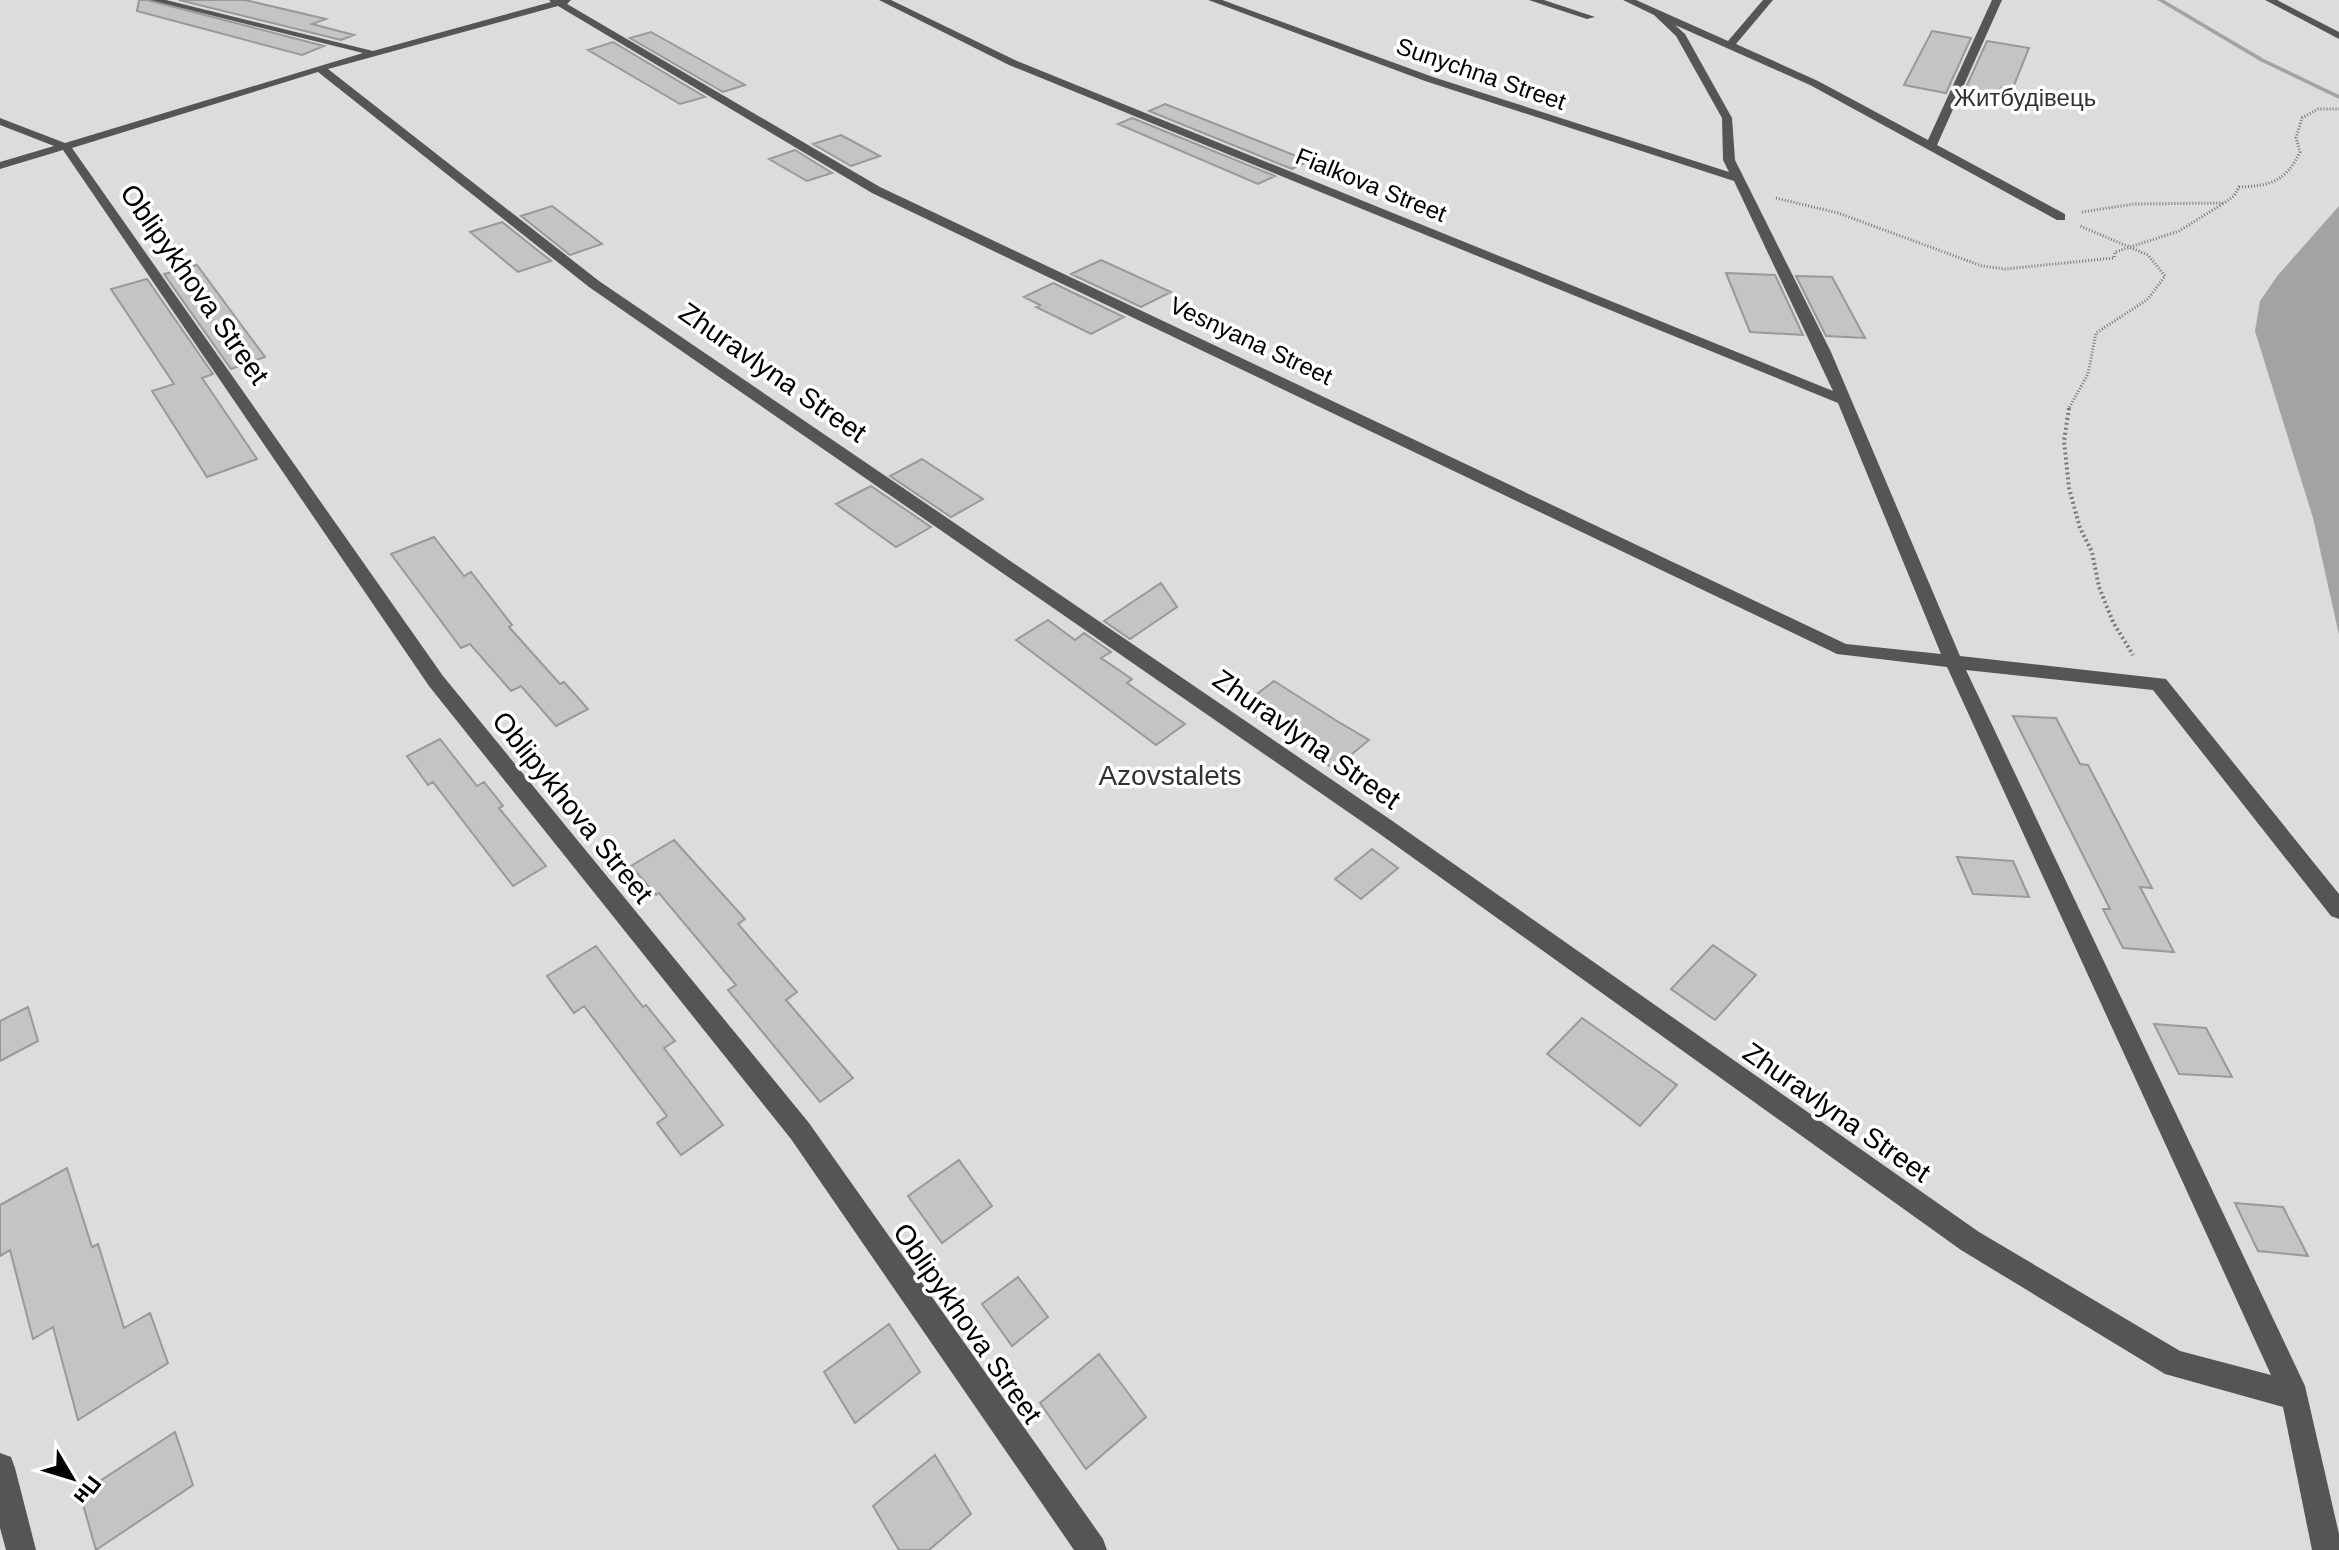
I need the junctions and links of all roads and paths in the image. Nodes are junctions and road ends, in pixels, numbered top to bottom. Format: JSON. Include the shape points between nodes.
{"nodes":[{"id":1,"x":155,"y":0,"type":"edge"},
{"id":2,"x":884,"y":0,"type":"edge"},
{"id":3,"x":1213,"y":0,"type":"edge"},
{"id":4,"x":1534,"y":0,"type":"edge"},
{"id":5,"x":1628,"y":0,"type":"edge"},
{"id":6,"x":1768,"y":0,"type":"edge"},
{"id":7,"x":1997,"y":0,"type":"edge"},
{"id":8,"x":2270,"y":0,"type":"edge"},
{"id":9,"x":561,"y":1,"type":"edge"},
{"id":10,"x":1657,"y":13,"type":"junction"},
{"id":11,"x":1590,"y":17,"type":"dead end"},
{"id":12,"x":2339,"y":36,"type":"edge"},
{"id":13,"x":1730,"y":45,"type":"junction"},
{"id":14,"x":373,"y":53,"type":"junction"},
{"id":15,"x":320,"y":68,"type":"junction"},
{"id":16,"x":2339,"y":109,"type":"edge"},
{"id":17,"x":0,"y":121,"type":"edge"},
{"id":18,"x":1931,"y":146,"type":"junction"},
{"id":19,"x":66,"y":147,"type":"junction"},
{"id":20,"x":0,"y":166,"type":"edge"},
{"id":21,"x":1741,"y":185,"type":"junction"},
{"id":22,"x":2224,"y":203,"type":"junction"},
{"id":23,"x":2061,"y":217,"type":"junction"},
{"id":24,"x":2134,"y":248,"type":"junction"},
{"id":25,"x":1845,"y":401,"type":"junction"},
{"id":26,"x":1953,"y":661,"type":"junction"},
{"id":27,"x":2159,"y":684,"type":"junction"},
{"id":28,"x":2339,"y":910,"type":"edge"},
{"id":29,"x":2295,"y":1396,"type":"junction"},
{"id":30,"x":0,"y":1468,"type":"edge"},
{"id":31,"x":21,"y":1550,"type":"edge"},
{"id":32,"x":1092,"y":1550,"type":"edge"},
{"id":33,"x":2327,"y":1550,"type":"edge"}],
"edges":[{"from":1,"to":14,"type":"street"},
{"from":2,"to":25,"type":"street","name":"Fialkova Street","via":[[1013,63]]},
{"from":3,"to":21,"type":"street","name":"Sunychna Street"},
{"from":4,"to":11,"type":"street"},
{"from":5,"to":10,"type":"street"},
{"from":6,"to":13,"type":"street"},
{"from":7,"to":18,"type":"street"},
{"from":8,"to":12,"type":"street"},
{"from":9,"to":14,"type":"street"},
{"from":9,"to":26,"type":"street","name":"Vesnyana Street","via":[[876,190],[1843,650]]},
{"from":10,"to":13,"type":"street"},
{"from":10,"to":21,"type":"street","via":[[1680,34],[1727,118],[1729,160]]},
{"from":13,"to":18,"type":"street"},
{"from":14,"to":15,"type":"street"},
{"from":15,"to":19,"type":"street"},
{"from":15,"to":29,"type":"street","name":"Zhuravlyna Street","via":[[594,284],[1384,826],[1970,1241],[2175,1364]]},
{"from":16,"to":22,"type":"path","via":[[2319,108],[2299,120],[2300,152],[2290,172],[2261,186],[2239,187]]},
{"from":17,"to":19,"type":"street"},
{"from":18,"to":23,"type":"street"},
{"from":19,"to":20,"type":"street"},
{"from":19,"to":32,"type":"street","name":"Oblipykhova Street","via":[[436,681],[800,1131]]},
{"from":21,"to":24,"type":"path","via":[[1838,213],[1982,266],[2005,269],[2114,258],[2115,252]]},
{"from":21,"to":25,"type":"street"},
{"from":22,"to":23,"type":"path","via":[[2134,204]]},
{"from":22,"to":24,"type":"path","via":[[2179,231]]},
{"from":23,"to":24,"type":"path"},
{"from":24,"to":27,"type":"path","via":[[2148,255],[2165,276],[2148,299],[2096,333],[2088,374],[2066,413],[2064,441],[2069,488],[2099,587],[2134,656]]},
{"from":25,"to":26,"type":"street"},
{"from":26,"to":27,"type":"street","name":"Vesnyana Street"},
{"from":26,"to":29,"type":"street"},
{"from":27,"to":28,"type":"street"},
{"from":29,"to":33,"type":"street"},
{"from":30,"to":31,"type":"street"}]}
